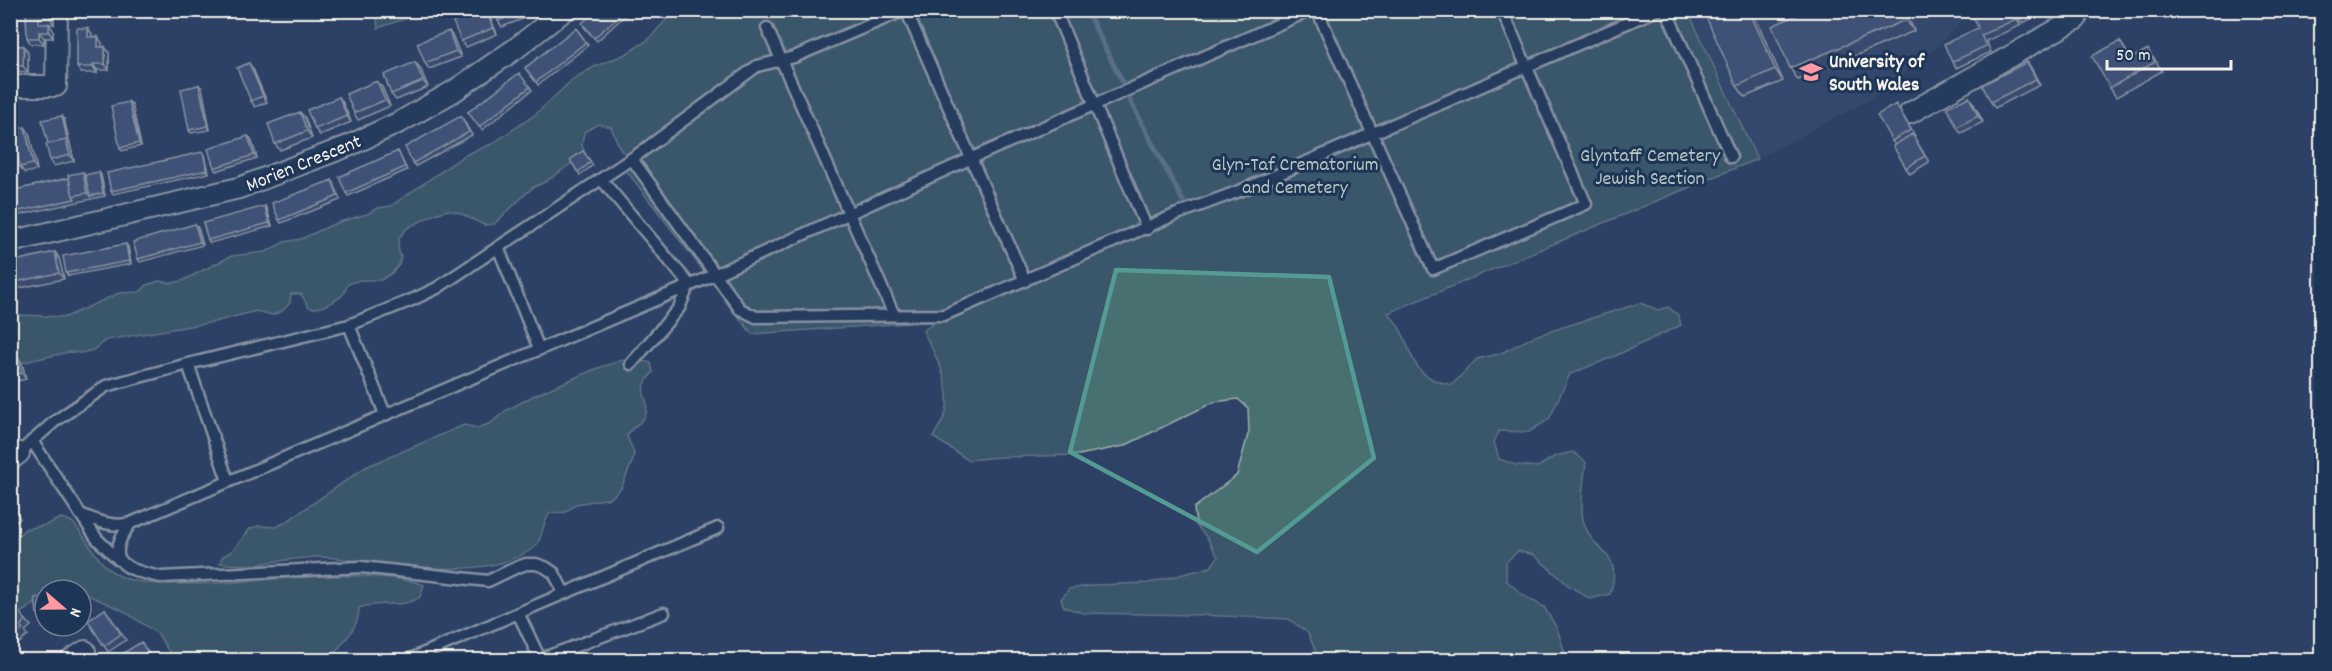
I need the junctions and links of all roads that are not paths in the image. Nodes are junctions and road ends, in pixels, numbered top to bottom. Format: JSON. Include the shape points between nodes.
{"nodes":[{"id":1,"x":57,"y":10,"type":"edge"},
{"id":2,"x":565,"y":10,"type":"edge"},
{"id":3,"x":906,"y":10,"type":"edge"},
{"id":4,"x":1055,"y":10,"type":"edge"},
{"id":5,"x":1311,"y":10,"type":"edge"},
{"id":6,"x":1317,"y":10,"type":"edge"},
{"id":7,"x":1502,"y":10,"type":"edge"},
{"id":8,"x":1657,"y":10,"type":"edge"},
{"id":9,"x":1666,"y":10,"type":"edge"},
{"id":10,"x":2078,"y":15,"type":"edge"},
{"id":11,"x":767,"y":28,"type":"dead end"},
{"id":12,"x":782,"y":60,"type":"junction"},
{"id":13,"x":1526,"y":68,"type":"junction"},
{"id":14,"x":10,"y":86,"type":"edge"},
{"id":15,"x":1097,"y":105,"type":"junction"},
{"id":16,"x":1910,"y":113,"type":"dead end"},
{"id":17,"x":1372,"y":134,"type":"junction"},
{"id":18,"x":1731,"y":157,"type":"dead end"},
{"id":19,"x":972,"y":158,"type":"junction"},
{"id":20,"x":632,"y":159,"type":"junction"},
{"id":21,"x":601,"y":179,"type":"junction"},
{"id":22,"x":849,"y":213,"type":"junction"},
{"id":23,"x":1147,"y":229,"type":"junction"},
{"id":24,"x":10,"y":242,"type":"edge"},
{"id":25,"x":498,"y":247,"type":"junction"},
{"id":26,"x":714,"y":273,"type":"junction"},
{"id":27,"x":1025,"y":281,"type":"junction"},
{"id":28,"x":689,"y":284,"type":"junction"},
{"id":29,"x":894,"y":315,"type":"junction"},
{"id":30,"x":349,"y":325,"type":"junction"},
{"id":31,"x":539,"y":350,"type":"junction"},
{"id":32,"x":188,"y":364,"type":"junction"},
{"id":33,"x":631,"y":364,"type":"dead end"},
{"id":34,"x":385,"y":414,"type":"junction"},
{"id":35,"x":21,"y":451,"type":"edge"},
{"id":36,"x":228,"y":481,"type":"junction"},
{"id":37,"x":80,"y":513,"type":"junction"},
{"id":38,"x":131,"y":523,"type":"junction"},
{"id":39,"x":718,"y":528,"type":"dead end"},
{"id":40,"x":119,"y":560,"type":"junction"},
{"id":41,"x":564,"y":593,"type":"junction"},
{"id":42,"x":518,"y":613,"type":"junction"},
{"id":43,"x":664,"y":613,"type":"dead end"},
{"id":44,"x":408,"y":660,"type":"edge"},
{"id":45,"x":539,"y":660,"type":"edge"}],
"edges":[{"from":1,"to":14,"type":"street","via":[[56,86]]},
{"from":2,"to":24,"type":"street","name":"Morien Crescent","via":[[454,91],[348,146],[239,188]]},
{"from":3,"to":12,"type":"lane"},
{"from":3,"to":19,"type":"lane"},
{"from":4,"to":15,"type":"lane"},
{"from":5,"to":15,"type":"lane"},
{"from":6,"to":17,"type":"lane"},
{"from":7,"to":13,"type":"lane"},
{"from":8,"to":13,"type":"lane"},
{"from":9,"to":18,"type":"lane"},
{"from":10,"to":16,"type":"street"},
{"from":11,"to":12,"type":"lane"},
{"from":12,"to":20,"type":"lane","via":[[757,66]]},
{"from":12,"to":22,"type":"lane"},
{"from":13,"to":17,"type":"lane"},
{"from":13,"to":17,"type":"lane","via":[[1586,204],[1433,269]]},
{"from":15,"to":19,"type":"lane"},
{"from":15,"to":23,"type":"lane"},
{"from":17,"to":23,"type":"lane"},
{"from":19,"to":22,"type":"lane"},
{"from":19,"to":27,"type":"lane"},
{"from":20,"to":21,"type":"lane"},
{"from":20,"to":26,"type":"lane"},
{"from":21,"to":25,"type":"lane"},
{"from":21,"to":28,"type":"lane"},
{"from":22,"to":26,"type":"lane"},
{"from":22,"to":29,"type":"lane"},
{"from":23,"to":27,"type":"lane"},
{"from":25,"to":30,"type":"lane","via":[[437,288]]},
{"from":25,"to":31,"type":"lane"},
{"from":26,"to":28,"type":"lane"},
{"from":26,"to":29,"type":"lane","via":[[740,309],[756,317]]},
{"from":27,"to":29,"type":"lane","via":[[944,315]]},
{"from":28,"to":31,"type":"lane"},
{"from":28,"to":33,"type":"lane","via":[[679,308]]},
{"from":30,"to":32,"type":"lane"},
{"from":30,"to":34,"type":"lane"},
{"from":31,"to":34,"type":"lane"},
{"from":32,"to":35,"type":"lane","via":[[106,386]]},
{"from":32,"to":36,"type":"lane"},
{"from":34,"to":36,"type":"lane"},
{"from":35,"to":37,"type":"lane"},
{"from":36,"to":38,"type":"lane"},
{"from":37,"to":38,"type":"lane","via":[[109,525]]},
{"from":37,"to":40,"type":"lane","via":[[97,539]]},
{"from":38,"to":40,"type":"lane","via":[[117,550]]},
{"from":39,"to":41,"type":"lane"},
{"from":40,"to":41,"type":"lane","via":[[127,568],[161,577],[361,567],[488,581],[514,568],[536,564],[554,573]]},
{"from":41,"to":42,"type":"lane"},
{"from":42,"to":44,"type":"lane"},
{"from":42,"to":45,"type":"lane"},
{"from":43,"to":45,"type":"lane"}]}
